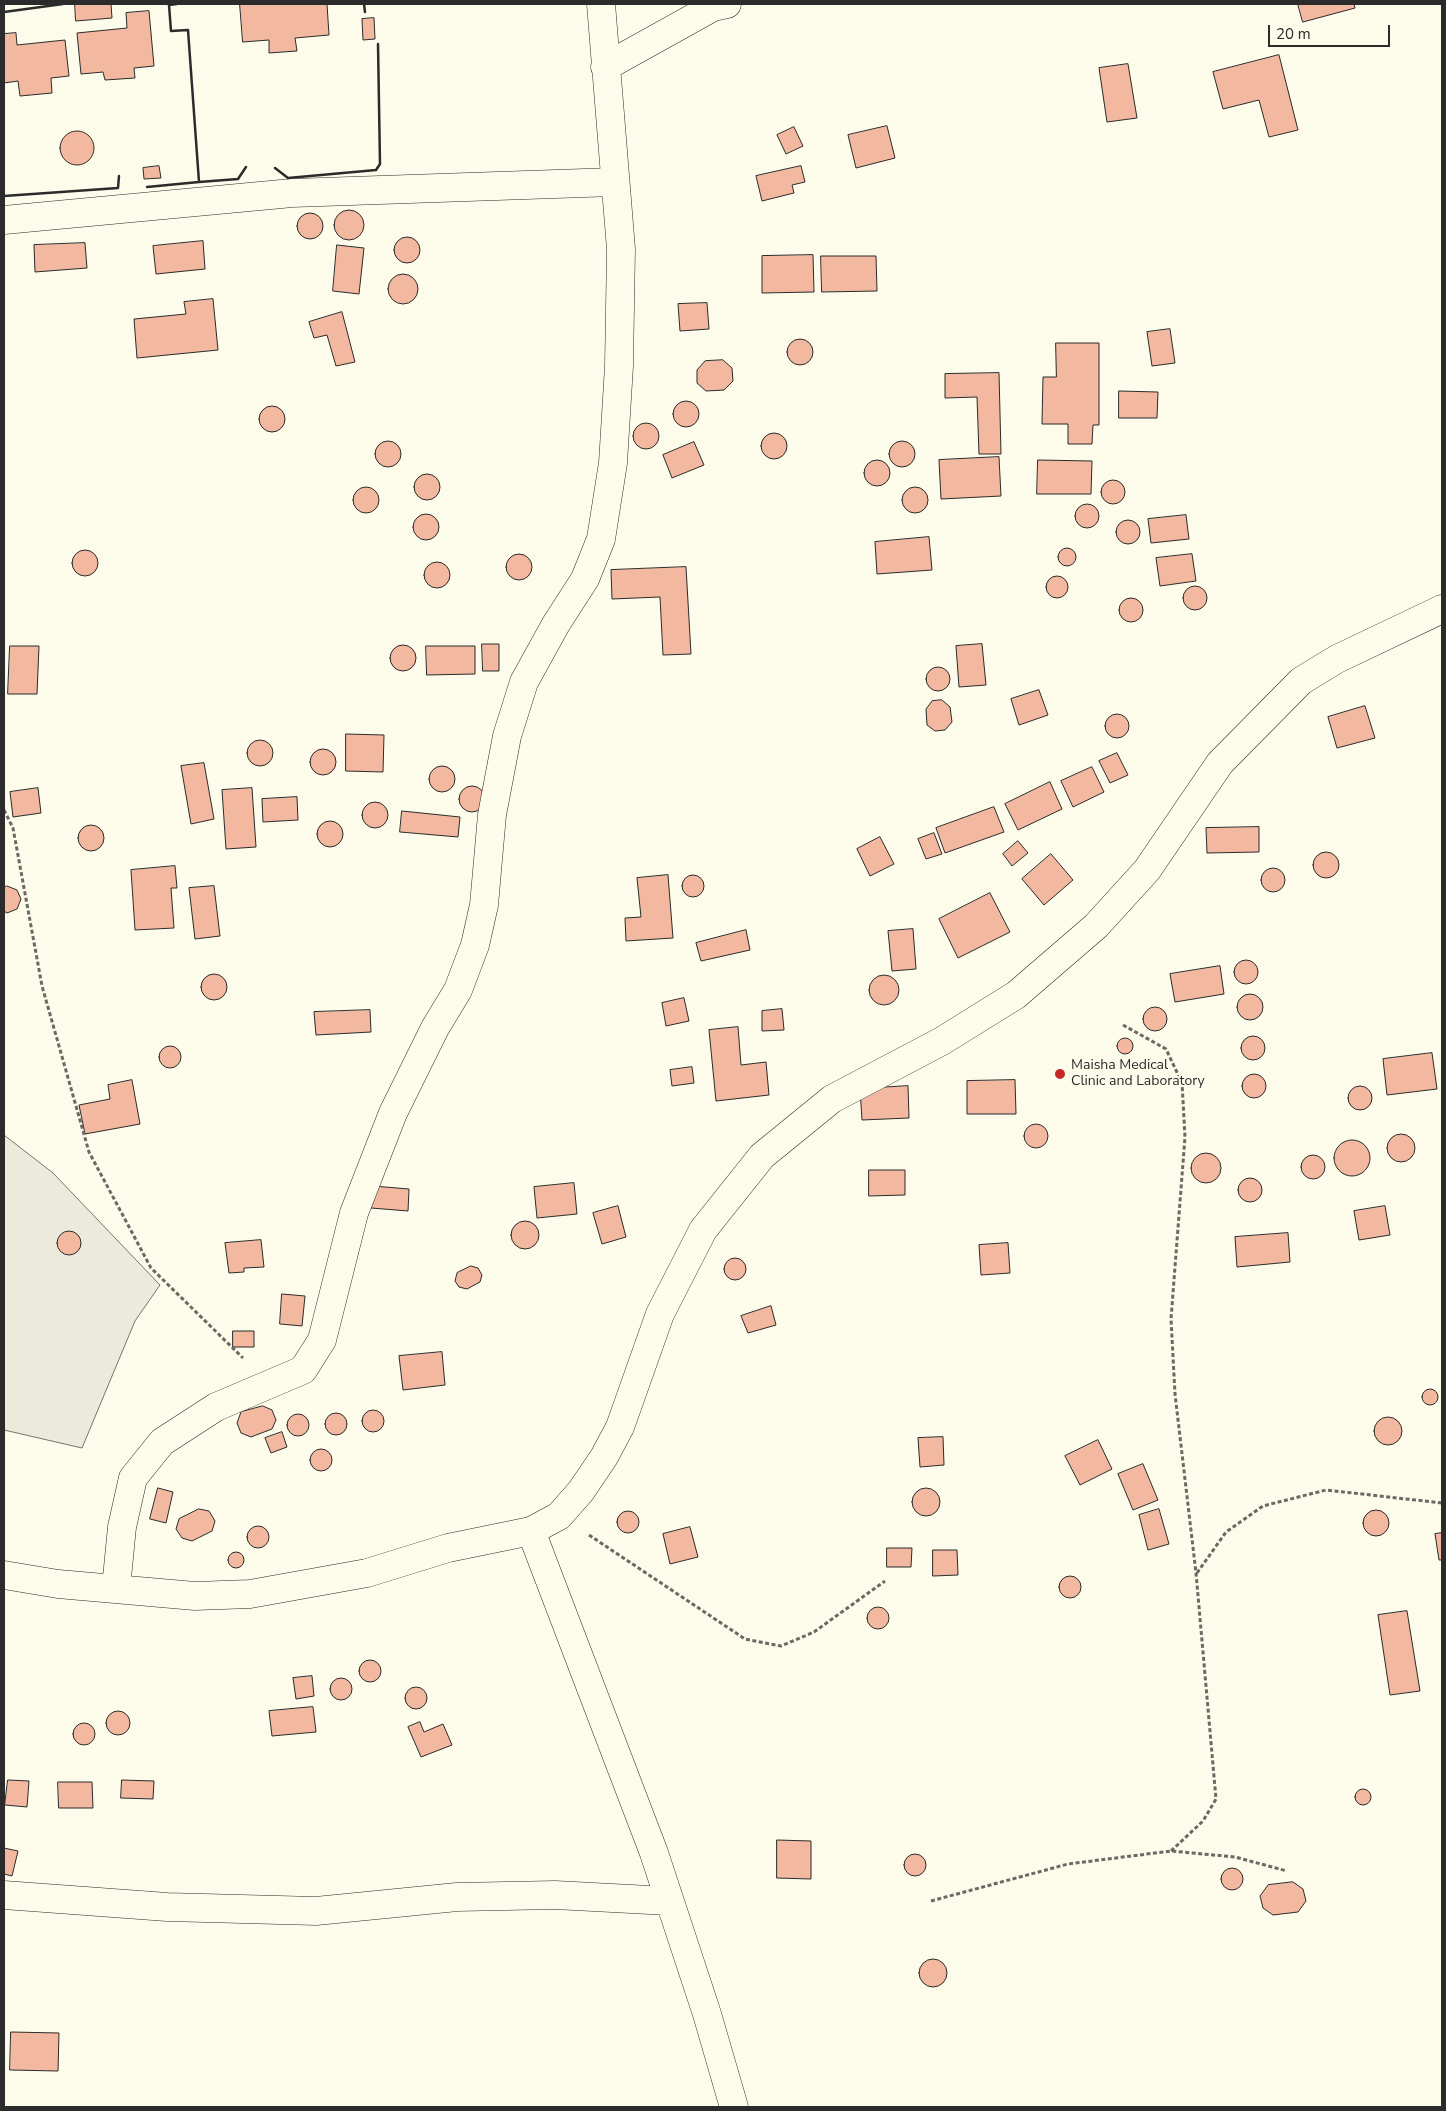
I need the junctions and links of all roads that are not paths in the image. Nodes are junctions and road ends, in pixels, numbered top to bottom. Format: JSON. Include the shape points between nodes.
{"nodes":[{"id":1,"x":601,"y":4,"type":"edge"},
{"id":2,"x":726,"y":4,"type":"edge"},
{"id":3,"x":605,"y":67,"type":"junction"},
{"id":4,"x":614,"y":182,"type":"junction"},
{"id":5,"x":4,"y":220,"type":"edge"},
{"id":6,"x":1442,"y":609,"type":"edge"},
{"id":7,"x":530,"y":1531,"type":"junction"},
{"id":8,"x":4,"y":1575,"type":"edge"},
{"id":9,"x":116,"y":1588,"type":"junction"},
{"id":10,"x":4,"y":1894,"type":"edge"},
{"id":11,"x":669,"y":1901,"type":"junction"},
{"id":12,"x":734,"y":2107,"type":"edge"}],
"edges":[{"from":1,"to":3,"type":"street"},
{"from":2,"to":3,"type":"street","via":[[713,7]]},
{"from":3,"to":4,"type":"street"},
{"from":4,"to":5,"type":"street","via":[[292,193]]},
{"from":4,"to":9,"type":"street","via":[[621,250],[619,366],[613,463],[601,539],[585,579],[524,682],[507,736],[492,815],[484,905],[475,945],[458,990],[435,1028],[393,1113],[358,1204],[322,1340],[303,1370],[216,1407],[162,1442],[133,1478],[122,1528]]},
{"from":6,"to":7,"type":"street","via":[[1337,659],[1300,681],[1220,763],[1148,870],[1096,926],[1016,995],[942,1041],[832,1099],[762,1156],[703,1230],[660,1314],[620,1427],[604,1457],[559,1516]]},
{"from":7,"to":9,"type":"street","via":[[448,1548],[367,1573],[250,1594],[194,1596]]},
{"from":7,"to":11,"type":"street","via":[[642,1822]]},
{"from":8,"to":9,"type":"street","via":[[58,1584]]},
{"from":10,"to":11,"type":"street","via":[[167,1908],[316,1911],[457,1897],[555,1895]]},
{"from":11,"to":12,"type":"street"}]}
